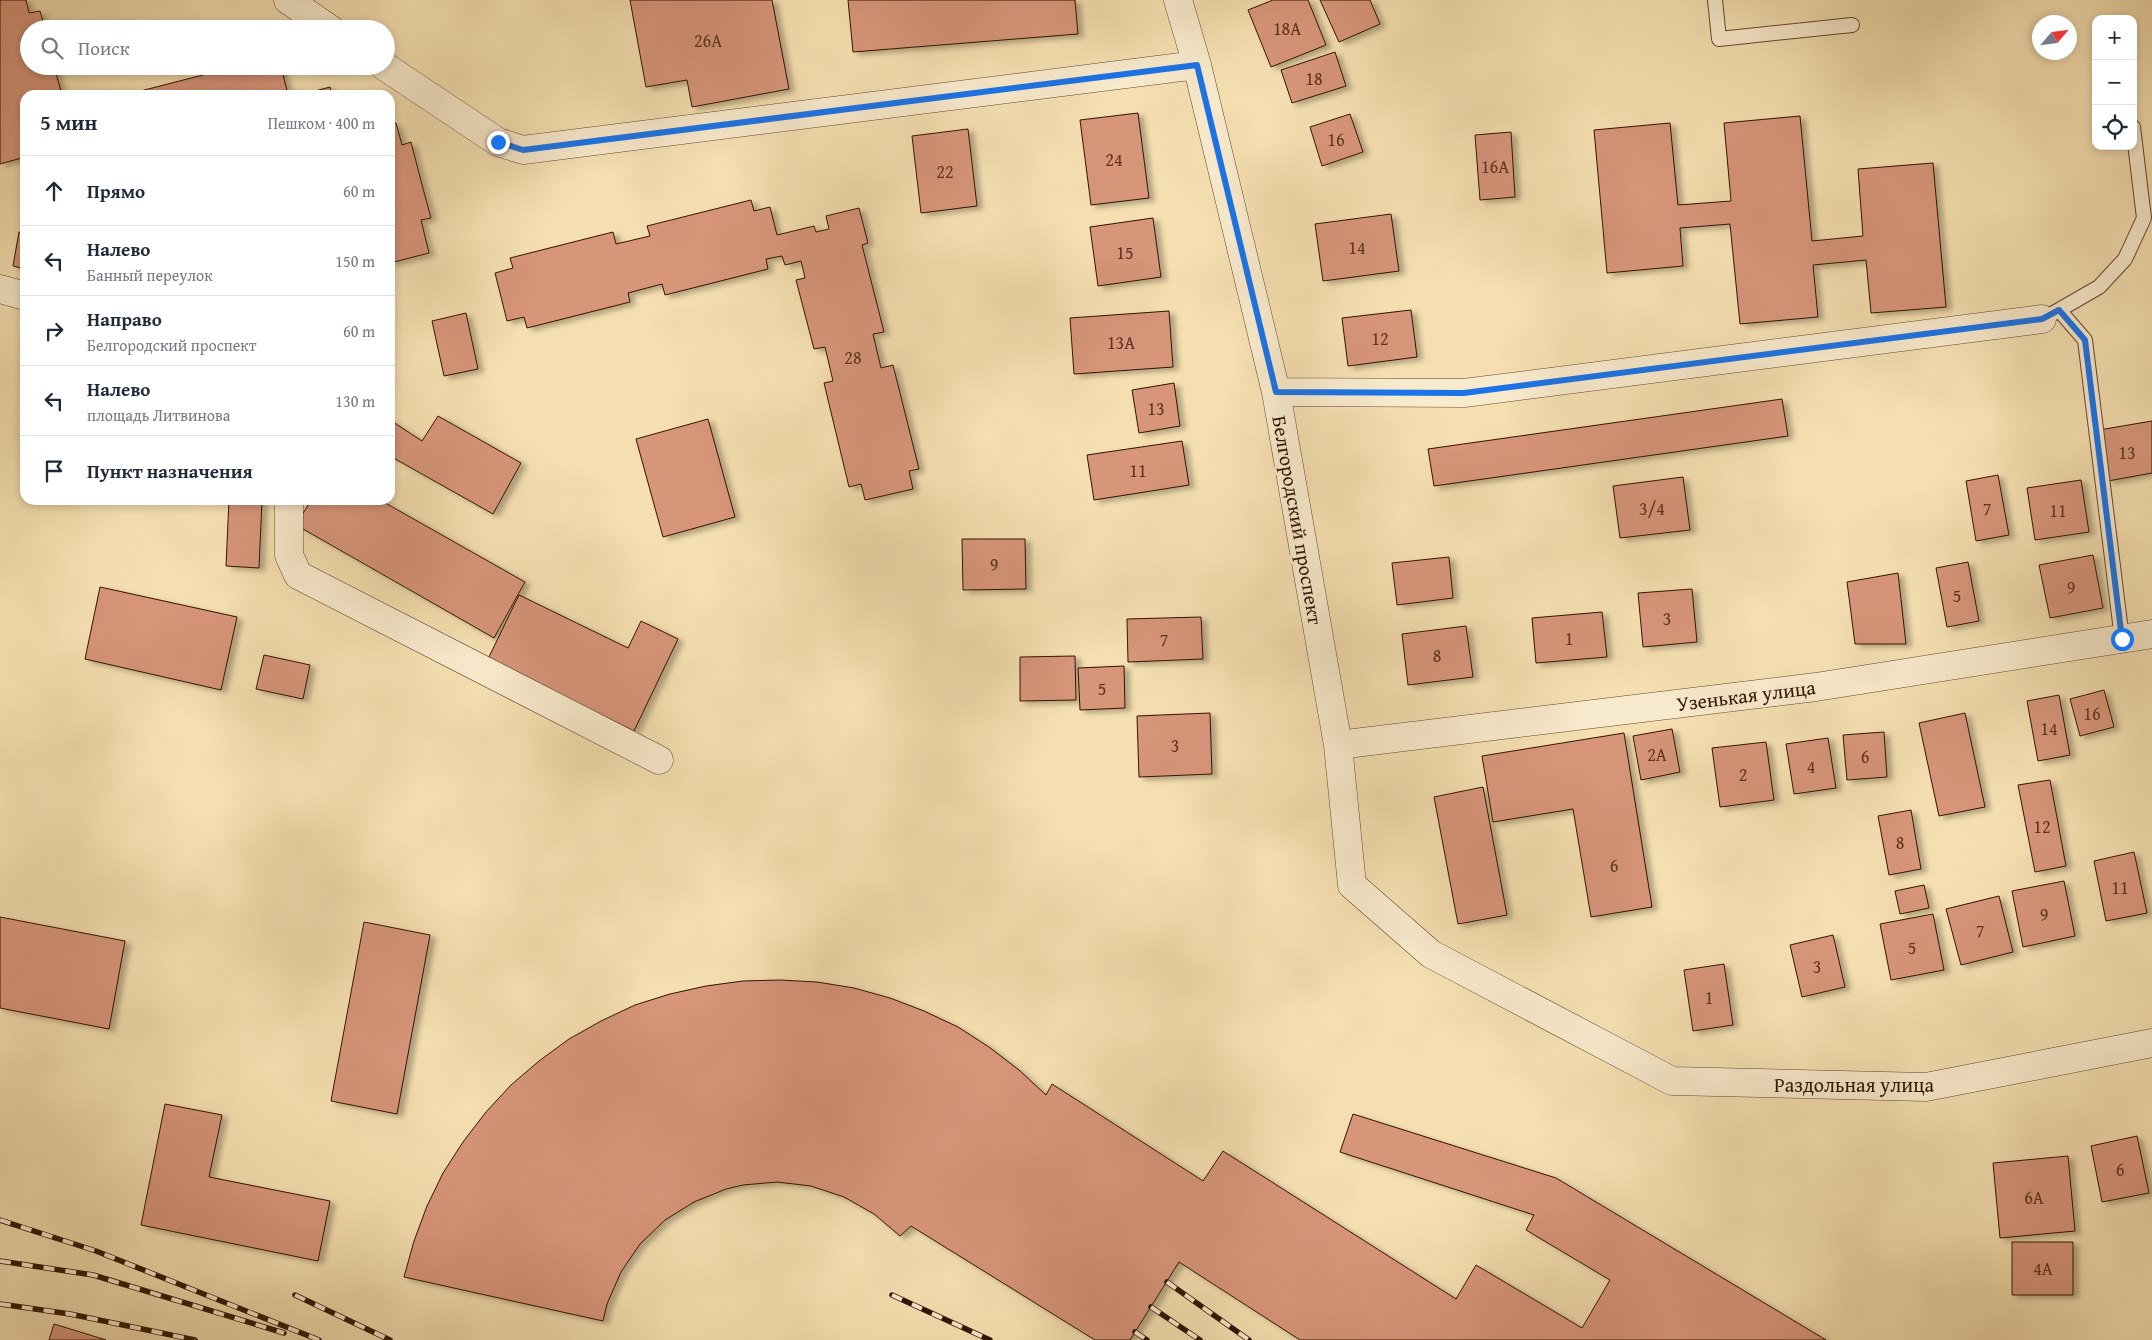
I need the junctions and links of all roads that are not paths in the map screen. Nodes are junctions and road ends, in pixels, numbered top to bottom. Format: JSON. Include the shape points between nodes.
{"nodes":[{"id":1,"x":288,"y":0,"type":"edge"},
{"id":2,"x":1178,"y":0,"type":"edge"},
{"id":3,"x":1715,"y":0,"type":"edge"},
{"id":4,"x":317,"y":20,"type":"edge"},
{"id":5,"x":1852,"y":25,"type":"dead end"},
{"id":6,"x":1197,"y":65,"type":"junction"},
{"id":7,"x":395,"y":73,"type":"edge"},
{"id":8,"x":2136,"y":150,"type":"edge"},
{"id":9,"x":0,"y":288,"type":"edge"},
{"id":10,"x":20,"y":294,"type":"edge"},
{"id":11,"x":2051,"y":314,"type":"junction"},
{"id":12,"x":1276,"y":392,"type":"junction"},
{"id":13,"x":289,"y":505,"type":"edge"},
{"id":14,"x":2152,"y":634,"type":"edge"},
{"id":15,"x":2122,"y":639,"type":"junction"},
{"id":16,"x":1338,"y":745,"type":"junction"},
{"id":17,"x":659,"y":760,"type":"dead end"},
{"id":18,"x":2152,"y":1043,"type":"edge"},
{"id":19,"x":1672,"y":1081,"type":"joint"}],
"edges":[{"from":1,"to":4,"type":"street"},
{"from":2,"to":6,"type":"street","name":"Белгородский проспект"},
{"from":3,"to":5,"type":"lane","via":[[1719,39]]},
{"from":6,"to":7,"type":"street","via":[[523,150],[498,142]]},
{"from":6,"to":12,"type":"street","name":"Белгородский проспект"},
{"from":8,"to":11,"type":"lane","via":[[2144,218],[2125,259],[2099,287]]},
{"from":9,"to":10,"type":"street"},
{"from":11,"to":12,"type":"street","via":[[1464,393]]},
{"from":11,"to":15,"type":"lane","via":[[2085,340]]},
{"from":12,"to":16,"type":"street","name":"Белгородский проспект"},
{"from":13,"to":17,"type":"street","via":[[289,555],[298,575]]},
{"from":14,"to":15,"type":"street","name":"Узенькая улица"},
{"from":15,"to":16,"type":"street","name":"Узенькая улица","via":[[1816,687]]},
{"from":16,"to":19,"type":"street","name":"Белгородский проспект","via":[[1352,885],[1431,954]]},
{"from":18,"to":19,"type":"street","name":"Раздольная улица","via":[[1926,1087]]}]}
